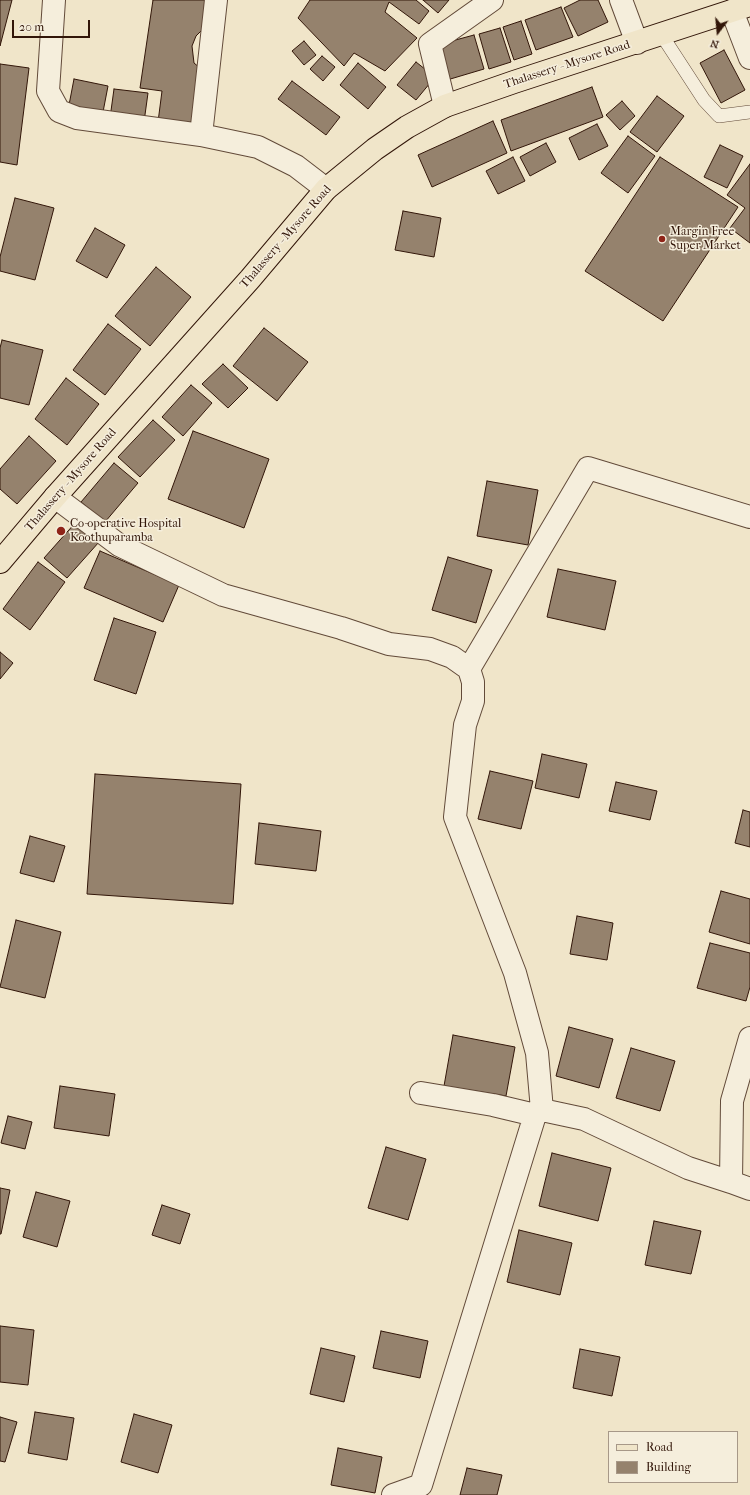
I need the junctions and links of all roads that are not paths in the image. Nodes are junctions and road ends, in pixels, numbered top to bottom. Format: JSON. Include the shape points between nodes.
{"nodes":[{"id":1,"x":54,"y":0,"type":"edge"},
{"id":2,"x":216,"y":0,"type":"edge"},
{"id":3,"x":492,"y":0,"type":"edge"},
{"id":4,"x":621,"y":0,"type":"edge"},
{"id":5,"x":741,"y":8,"type":"edge"},
{"id":6,"x":661,"y":34,"type":"junction"},
{"id":7,"x":637,"y":42,"type":"junction"},
{"id":8,"x":750,"y":58,"type":"edge"},
{"id":9,"x":445,"y":106,"type":"junction"},
{"id":10,"x":750,"y":112,"type":"edge"},
{"id":11,"x":201,"y":135,"type":"junction"},
{"id":12,"x":326,"y":189,"type":"junction"},
{"id":13,"x":55,"y":497,"type":"junction"},
{"id":14,"x":750,"y":517,"type":"edge"},
{"id":15,"x":0,"y":562,"type":"edge"},
{"id":16,"x":469,"y":669,"type":"junction"},
{"id":17,"x":750,"y":1038,"type":"edge"},
{"id":18,"x":421,"y":1093,"type":"dead end"},
{"id":19,"x":538,"y":1113,"type":"junction"},
{"id":20,"x":740,"y":1185,"type":"edge"},
{"id":21,"x":393,"y":1495,"type":"edge"}],
"edges":[{"from":1,"to":11,"type":"street","via":[[48,91],[59,111],[77,118]]},
{"from":2,"to":11,"type":"street"},
{"from":3,"to":9,"type":"street","via":[[430,44]]},
{"from":4,"to":7,"type":"street"},
{"from":5,"to":6,"type":"main road","name":"Thalassery - Mysore Road"},
{"from":5,"to":8,"type":"street"},
{"from":6,"to":7,"type":"main road","name":"Thalassery - Mysore Road"},
{"from":6,"to":10,"type":"lane","via":[[704,100],[718,116]]},
{"from":7,"to":9,"type":"main road","name":"Thalassery - Mysore Road"},
{"from":9,"to":12,"type":"main road","name":"Thalassery - Mysore Road","via":[[375,149]]},
{"from":11,"to":12,"type":"street","via":[[258,147],[296,166]]},
{"from":12,"to":13,"type":"main road","name":"Thalassery - Mysore Road","via":[[250,279]]},
{"from":13,"to":15,"type":"main road","name":"Thalassery - Mysore Road"},
{"from":13,"to":16,"type":"street","via":[[119,545],[223,595],[342,628],[389,644],[430,649],[452,656]]},
{"from":14,"to":16,"type":"street","via":[[588,468]]},
{"from":16,"to":19,"type":"street","via":[[473,682],[473,701],[465,725],[456,817],[515,973],[537,1054]]},
{"from":17,"to":20,"type":"street","via":[[732,1101]]},
{"from":18,"to":19,"type":"street"},
{"from":19,"to":20,"type":"street","via":[[584,1119],[688,1168]]},
{"from":19,"to":21,"type":"street","via":[[421,1485]]}]}
